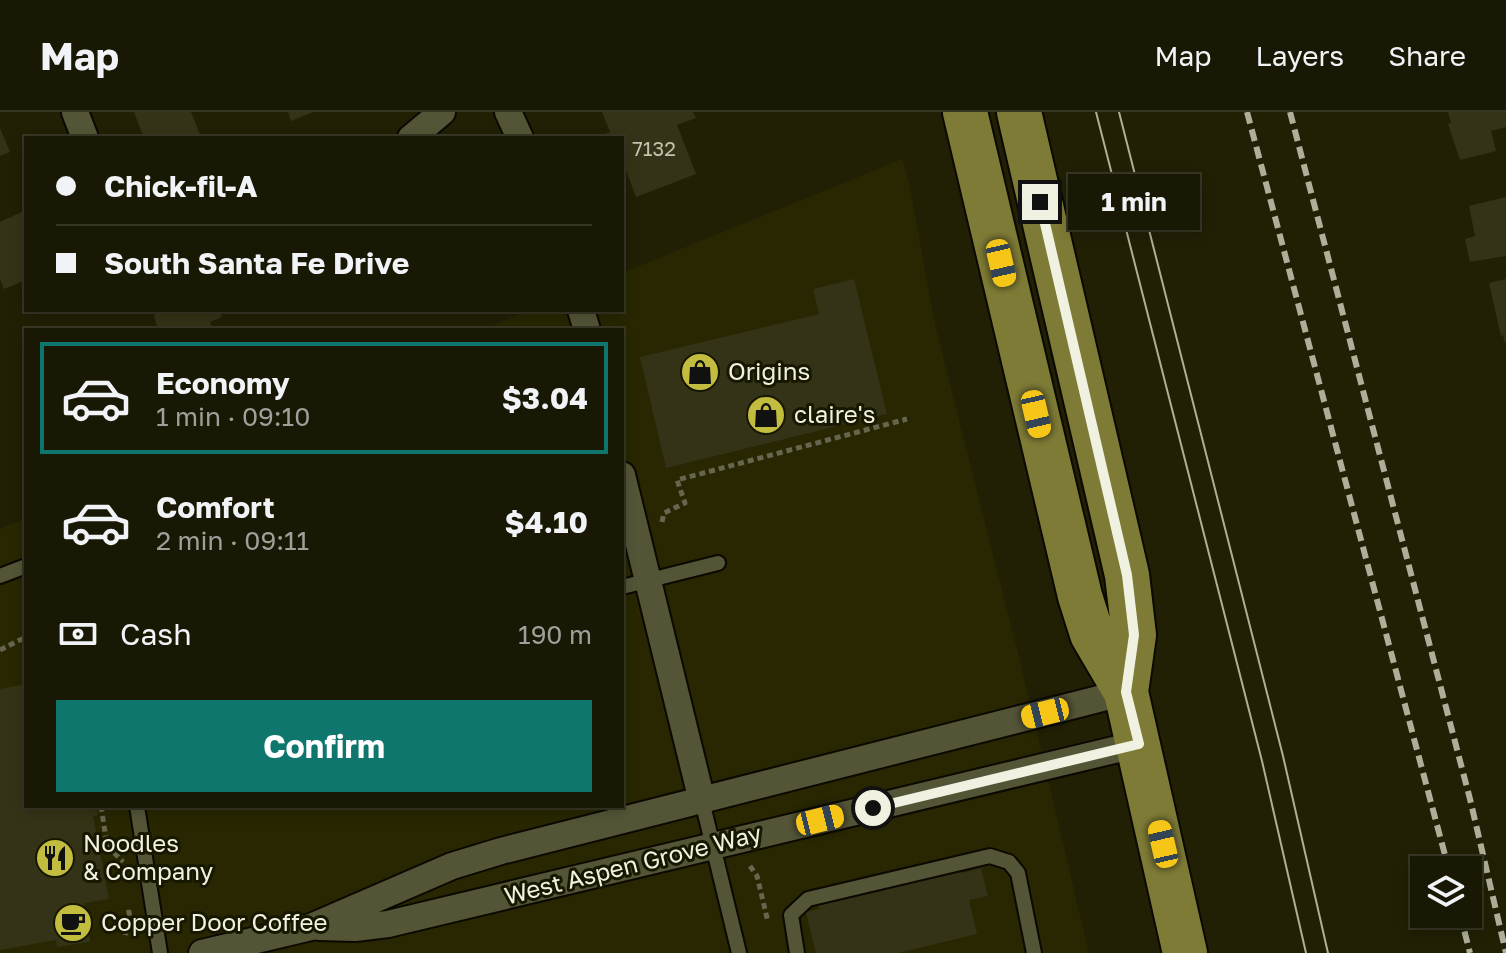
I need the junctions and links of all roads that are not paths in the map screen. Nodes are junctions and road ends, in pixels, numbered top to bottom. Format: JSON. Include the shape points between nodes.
{"nodes":[{"id":1,"x":75,"y":112,"type":"edge"},
{"id":2,"x":442,"y":112,"type":"edge"},
{"id":3,"x":508,"y":112,"type":"edge"},
{"id":4,"x":965,"y":112,"type":"edge"},
{"id":5,"x":1019,"y":112,"type":"edge"},
{"id":6,"x":84,"y":136,"type":"edge"},
{"id":7,"x":413,"y":136,"type":"edge"},
{"id":8,"x":519,"y":136,"type":"edge"},
{"id":9,"x":624,"y":492,"type":"edge"},
{"id":10,"x":718,"y":563,"type":"dead end"},
{"id":11,"x":24,"y":567,"type":"edge"},
{"id":12,"x":0,"y":576,"type":"edge"},
{"id":13,"x":635,"y":584,"type":"edge"},
{"id":14,"x":1126,"y":692,"type":"junction"},
{"id":15,"x":1139,"y":744,"type":"junction"},
{"id":16,"x":702,"y":801,"type":"junction"},
{"id":17,"x":137,"y":808,"type":"edge"},
{"id":18,"x":713,"y":846,"type":"junction"},
{"id":19,"x":311,"y":927,"type":"junction"},
{"id":20,"x":160,"y":953,"type":"edge"},
{"id":21,"x":202,"y":953,"type":"edge"},
{"id":22,"x":739,"y":953,"type":"edge"},
{"id":23,"x":797,"y":953,"type":"edge"},
{"id":24,"x":1034,"y":953,"type":"edge"},
{"id":25,"x":1185,"y":953,"type":"edge"}],
"edges":[{"from":1,"to":6,"type":"street"},
{"from":2,"to":7,"type":"street"},
{"from":3,"to":8,"type":"street"},
{"from":4,"to":14,"type":"highway","via":[[1084,614]]},
{"from":5,"to":14,"type":"highway","via":[[1127,575],[1134,635]]},
{"from":9,"to":13,"type":"street"},
{"from":10,"to":13,"type":"lane"},
{"from":11,"to":12,"type":"lane"},
{"from":13,"to":16,"type":"street"},
{"from":14,"to":15,"type":"highway"},
{"from":14,"to":16,"type":"street","name":"West Aspen Grove Way"},
{"from":15,"to":18,"type":"street","name":"West Aspen Grove Way"},
{"from":15,"to":25,"type":"highway"},
{"from":16,"to":18,"type":"lane"},
{"from":16,"to":19,"type":"street","name":"West Aspen Grove Way","via":[[473,859]]},
{"from":17,"to":20,"type":"lane"},
{"from":18,"to":19,"type":"street","name":"West Aspen Grove Way","via":[[388,924]]},
{"from":18,"to":22,"type":"lane"},
{"from":19,"to":21,"type":"street","name":"West Aspen Grove Way"},
{"from":23,"to":24,"type":"lane","via":[[791,915],[808,899],[990,856],[1009,862],[1018,873]]}]}
